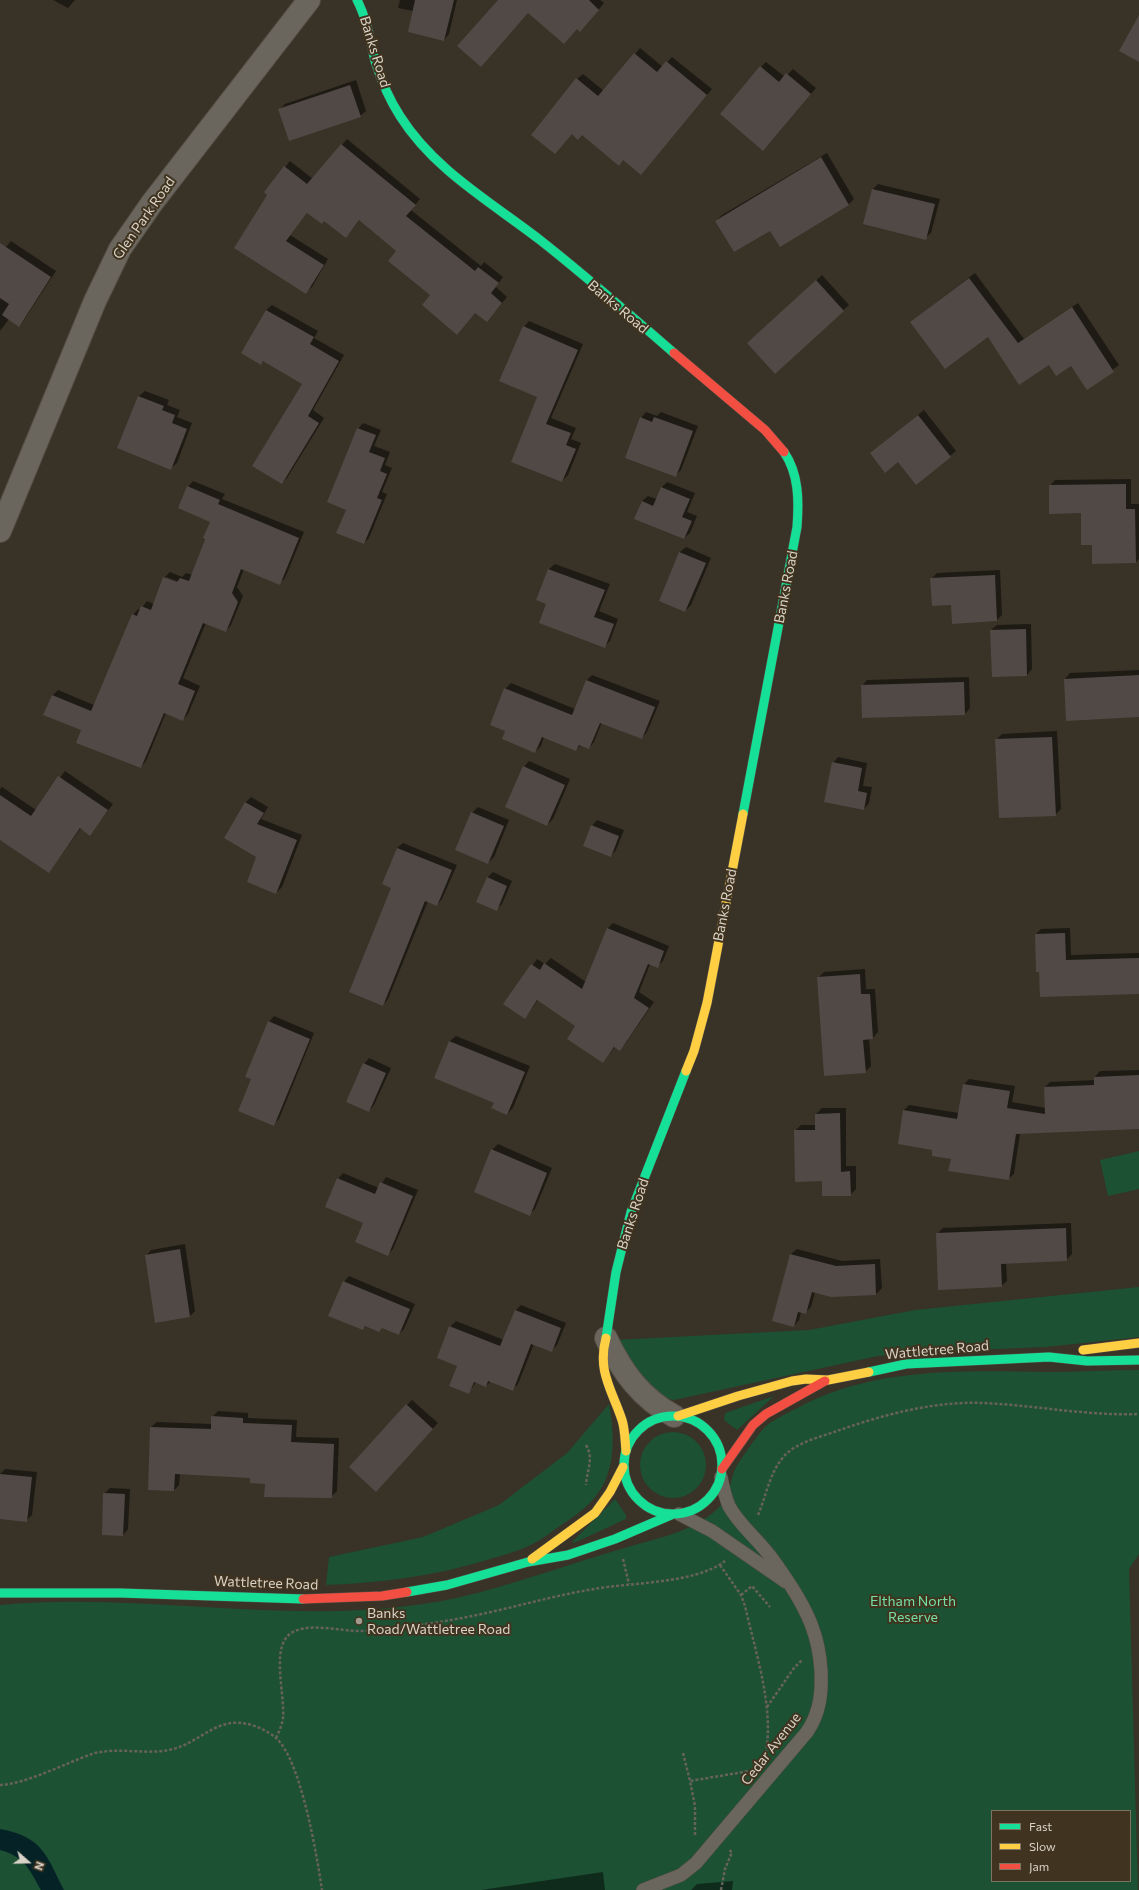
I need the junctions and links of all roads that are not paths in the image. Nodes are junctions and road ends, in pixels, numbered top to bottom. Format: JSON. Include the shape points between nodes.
{"nodes":[{"id":1,"x":309,"y":0,"type":"edge"},
{"id":2,"x":357,"y":0,"type":"edge"},
{"id":3,"x":0,"y":531,"type":"edge"},
{"id":4,"x":606,"y":1338,"type":"junction"},
{"id":5,"x":1139,"y":1343,"type":"edge"},
{"id":6,"x":1049,"y":1357,"type":"junction"},
{"id":7,"x":1139,"y":1360,"type":"edge"},
{"id":8,"x":828,"y":1380,"type":"junction"},
{"id":9,"x":676,"y":1416,"type":"junction"},
{"id":10,"x":626,"y":1451,"type":"junction"},
{"id":11,"x":623,"y":1467,"type":"junction"},
{"id":12,"x":721,"y":1473,"type":"junction"},
{"id":13,"x":675,"y":1515,"type":"junction"},
{"id":14,"x":528,"y":1562,"type":"junction"},
{"id":15,"x":789,"y":1584,"type":"junction"},
{"id":16,"x":0,"y":1593,"type":"edge"},
{"id":17,"x":643,"y":1890,"type":"edge"}],
"edges":[{"from":1,"to":3,"type":"street","name":"Glen Park Road","via":[[152,203],[120,249],[95,301]]},
{"from":2,"to":4,"type":"main road","name":"Banks Road","via":[[364,15],[374,59],[386,91],[404,124],[426,150],[548,248],[764,430],[787,457],[799,495],[800,509],[794,544],[706,1003],[694,1051],[626,1231],[616,1272]]},
{"from":4,"to":9,"type":"street","via":[[620,1366],[640,1392],[662,1410]]},
{"from":4,"to":10,"type":"main road","name":"Banks Road","via":[[602,1363],[622,1421]]},
{"from":5,"to":6,"type":"main road","name":"Wattletree Road"},
{"from":6,"to":7,"type":"main road","name":"Wattletree Road","via":[[1087,1361]]},
{"from":6,"to":8,"type":"main road","name":"Wattletree Road","via":[[906,1364]]},
{"from":8,"to":9,"type":"main road","name":"Wattletree Road","via":[[792,1381]]},
{"from":8,"to":12,"type":"main road","name":"Wattletree Road","via":[[766,1414],[753,1425]]},
{"from":9,"to":10,"type":"main road","via":[[659,1418],[644,1425],[632,1437]]},
{"from":9,"to":12,"type":"main road","via":[[702,1425],[711,1434],[721,1457]]},
{"from":10,"to":11,"type":"main road"},
{"from":11,"to":13,"type":"main road","via":[[626,1482],[633,1495],[644,1506],[657,1512]]},
{"from":11,"to":14,"type":"main road","name":"Wattletree Road","via":[[595,1513]]},
{"from":12,"to":13,"type":"main road","via":[[715,1490],[706,1502],[693,1510]]},
{"from":12,"to":15,"type":"lane","name":"Cedar Avenue","via":[[729,1506],[766,1550]]},
{"from":13,"to":14,"type":"main road","name":"Wattletree Road","via":[[591,1547]]},
{"from":13,"to":15,"type":"lane","name":"Cedar Avenue","via":[[712,1531]]},
{"from":14,"to":16,"type":"main road","name":"Wattletree Road","via":[[447,1586],[382,1596],[305,1599],[120,1592]]},
{"from":15,"to":17,"type":"lane","name":"Cedar Avenue","via":[[808,1615],[820,1656],[821,1695],[813,1724],[702,1856],[680,1875]]}]}
